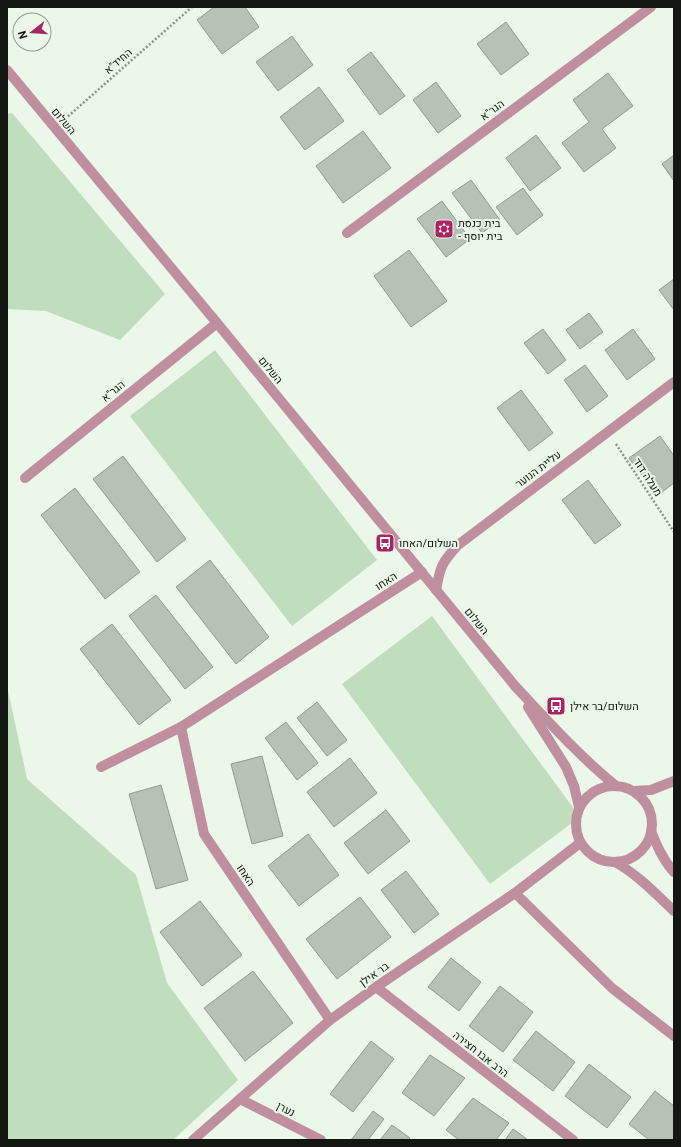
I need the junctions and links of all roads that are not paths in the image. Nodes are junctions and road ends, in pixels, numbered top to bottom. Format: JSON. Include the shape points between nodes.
{"nodes":[{"id":1,"x":651,"y":7,"type":"edge"},
{"id":2,"x":7,"y":70,"type":"edge"},
{"id":3,"x":347,"y":232,"type":"dead end"},
{"id":4,"x":217,"y":323,"type":"junction"},
{"id":5,"x":674,"y":382,"type":"edge"},
{"id":6,"x":25,"y":478,"type":"dead end"},
{"id":7,"x":422,"y":572,"type":"junction"},
{"id":8,"x":436,"y":590,"type":"junction"},
{"id":9,"x":515,"y":686,"type":"junction"},
{"id":10,"x":181,"y":727,"type":"junction"},
{"id":11,"x":101,"y":767,"type":"dead end"},
{"id":12,"x":674,"y":781,"type":"edge"},
{"id":13,"x":616,"y":786,"type":"junction"},
{"id":14,"x":634,"y":791,"type":"junction"},
{"id":15,"x":579,"y":808,"type":"junction"},
{"id":16,"x":651,"y":831,"type":"junction"},
{"id":17,"x":580,"y":843,"type":"junction"},
{"id":18,"x":615,"y":862,"type":"junction"},
{"id":19,"x":674,"y":872,"type":"edge"},
{"id":20,"x":515,"y":893,"type":"junction"},
{"id":21,"x":674,"y":911,"type":"edge"},
{"id":22,"x":376,"y":987,"type":"junction"},
{"id":23,"x":330,"y":1020,"type":"junction"},
{"id":24,"x":674,"y":1036,"type":"edge"},
{"id":25,"x":240,"y":1099,"type":"junction"},
{"id":26,"x":198,"y":1138,"type":"edge"},
{"id":27,"x":321,"y":1140,"type":"edge"},
{"id":28,"x":573,"y":1140,"type":"edge"}],
"edges":[{"from":1,"to":3,"type":"street","name":"הגר\"א"},
{"from":2,"to":4,"type":"street","name":"השלום"},
{"from":4,"to":6,"type":"street","name":"הגר\"א"},
{"from":4,"to":7,"type":"street","name":"השלום"},
{"from":5,"to":8,"type":"street","name":"עליית הנוער","via":[[458,545],[440,570]]},
{"from":7,"to":8,"type":"street","name":"השלום"},
{"from":7,"to":10,"type":"street","name":"האחו"},
{"from":8,"to":9,"type":"street","name":"השלום"},
{"from":9,"to":13,"type":"street","name":"השלום","via":[[572,746]]},
{"from":9,"to":15,"type":"street","name":"השלום","via":[[566,767]]},
{"from":10,"to":11,"type":"street","name":"האחו"},
{"from":10,"to":23,"type":"street","name":"האחו","via":[[204,834]]},
{"from":12,"to":14,"type":"street","via":[[651,790]]},
{"from":13,"to":14,"type":"street"},
{"from":13,"to":15,"type":"street","via":[[596,789],[586,797]]},
{"from":14,"to":16,"type":"street","via":[[644,800],[650,812],[653,824]]},
{"from":15,"to":17,"type":"street","via":[[576,832]]},
{"from":16,"to":18,"type":"street","via":[[644,849],[623,862]]},
{"from":16,"to":19,"type":"street","via":[[658,848]]},
{"from":17,"to":18,"type":"street","via":[[588,853],[598,859]]},
{"from":17,"to":20,"type":"street","name":"בר אילן"},
{"from":18,"to":21,"type":"street","via":[[629,870]]},
{"from":20,"to":22,"type":"street","name":"בר אילן"},
{"from":20,"to":24,"type":"street","via":[[612,988]]},
{"from":22,"to":23,"type":"street","name":"בר אילן"},
{"from":22,"to":28,"type":"street","name":"הרב אבו חצירה"},
{"from":23,"to":25,"type":"street","name":"בר אילן"},
{"from":25,"to":26,"type":"street","name":"בר אילן"},
{"from":25,"to":27,"type":"street","name":"נערן"}]}
